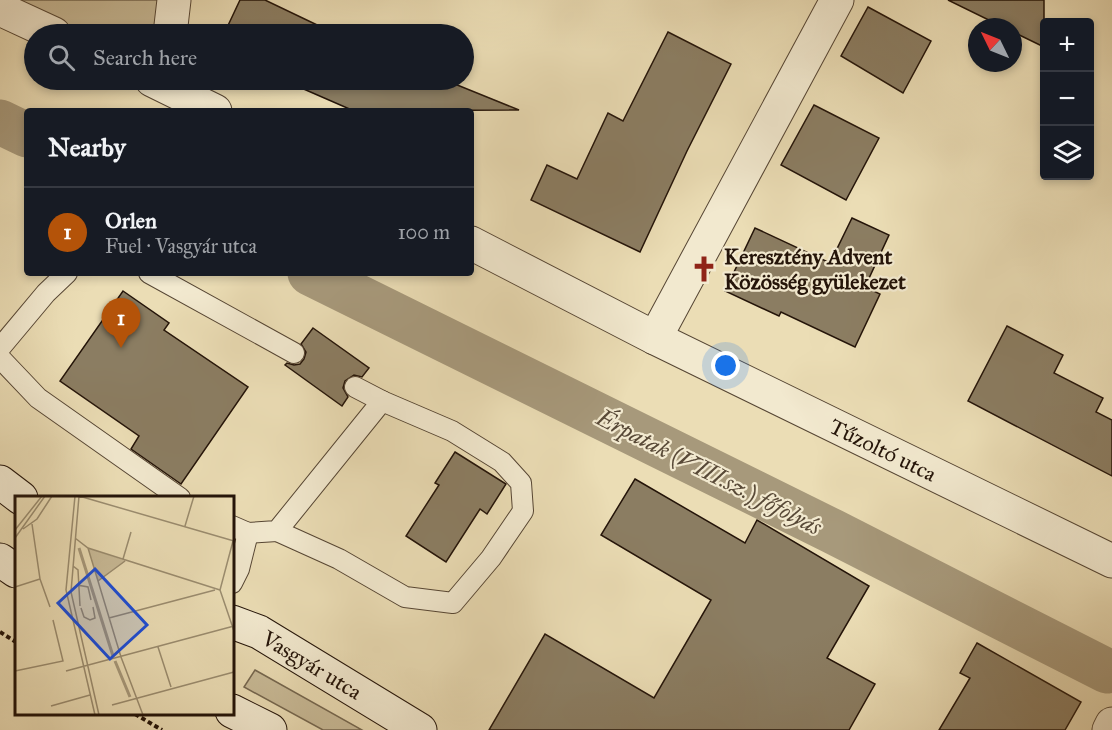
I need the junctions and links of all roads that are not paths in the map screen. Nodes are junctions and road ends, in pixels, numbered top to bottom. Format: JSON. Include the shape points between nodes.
{"nodes":[{"id":1,"x":174,"y":0,"type":"edge"},
{"id":2,"x":837,"y":0,"type":"edge"},
{"id":3,"x":0,"y":9,"type":"edge"},
{"id":4,"x":32,"y":24,"type":"edge"},
{"id":5,"x":171,"y":24,"type":"edge"},
{"id":6,"x":176,"y":90,"type":"edge"},
{"id":7,"x":210,"y":108,"type":"edge"},
{"id":8,"x":474,"y":245,"type":"edge"},
{"id":9,"x":64,"y":276,"type":"edge"},
{"id":10,"x":154,"y":276,"type":"edge"},
{"id":11,"x":655,"y":338,"type":"junction"},
{"id":12,"x":0,"y":348,"type":"edge"},
{"id":13,"x":294,"y":353,"type":"dead end"},
{"id":14,"x":0,"y":358,"type":"edge"},
{"id":15,"x":355,"y":387,"type":"dead end"},
{"id":16,"x":382,"y":401,"type":"junction"},
{"id":17,"x":0,"y":482,"type":"edge"},
{"id":18,"x":18,"y":496,"type":"edge"},
{"id":19,"x":177,"y":496,"type":"edge"},
{"id":20,"x":240,"y":529,"type":"edge"},
{"id":21,"x":277,"y":531,"type":"junction"},
{"id":22,"x":0,"y":560,"type":"edge"},
{"id":23,"x":1112,"y":561,"type":"edge"},
{"id":24,"x":15,"y":570,"type":"edge"},
{"id":25,"x":234,"y":579,"type":"edge"},
{"id":26,"x":234,"y":623,"type":"edge"},
{"id":27,"x":234,"y":712,"type":"edge"},
{"id":28,"x":1112,"y":724,"type":"edge"},
{"id":29,"x":270,"y":730,"type":"edge"},
{"id":30,"x":420,"y":730,"type":"edge"},
{"id":31,"x":1109,"y":730,"type":"edge"}],
"edges":[{"from":1,"to":5,"type":"street"},
{"from":2,"to":11,"type":"street"},
{"from":3,"to":4,"type":"street"},
{"from":6,"to":7,"type":"street"},
{"from":8,"to":11,"type":"street","name":"Tűzoltó utca"},
{"from":9,"to":12,"type":"lane"},
{"from":10,"to":13,"type":"lane"},
{"from":11,"to":23,"type":"street","name":"Tűzoltó utca"},
{"from":14,"to":19,"type":"lane","via":[[38,399]]},
{"from":15,"to":16,"type":"lane"},
{"from":16,"to":21,"type":"lane"},
{"from":16,"to":21,"type":"lane","via":[[452,431],[502,462],[521,483],[523,511],[491,558],[453,603],[405,597],[339,559]]},
{"from":17,"to":18,"type":"street"},
{"from":20,"to":21,"type":"lane"},
{"from":20,"to":25,"type":"lane","via":[[239,569]]},
{"from":22,"to":24,"type":"street"},
{"from":26,"to":30,"type":"street","name":"Vasgyár utca","via":[[259,632]]},
{"from":27,"to":29,"type":"street"},
{"from":28,"to":31,"type":"street"}]}
